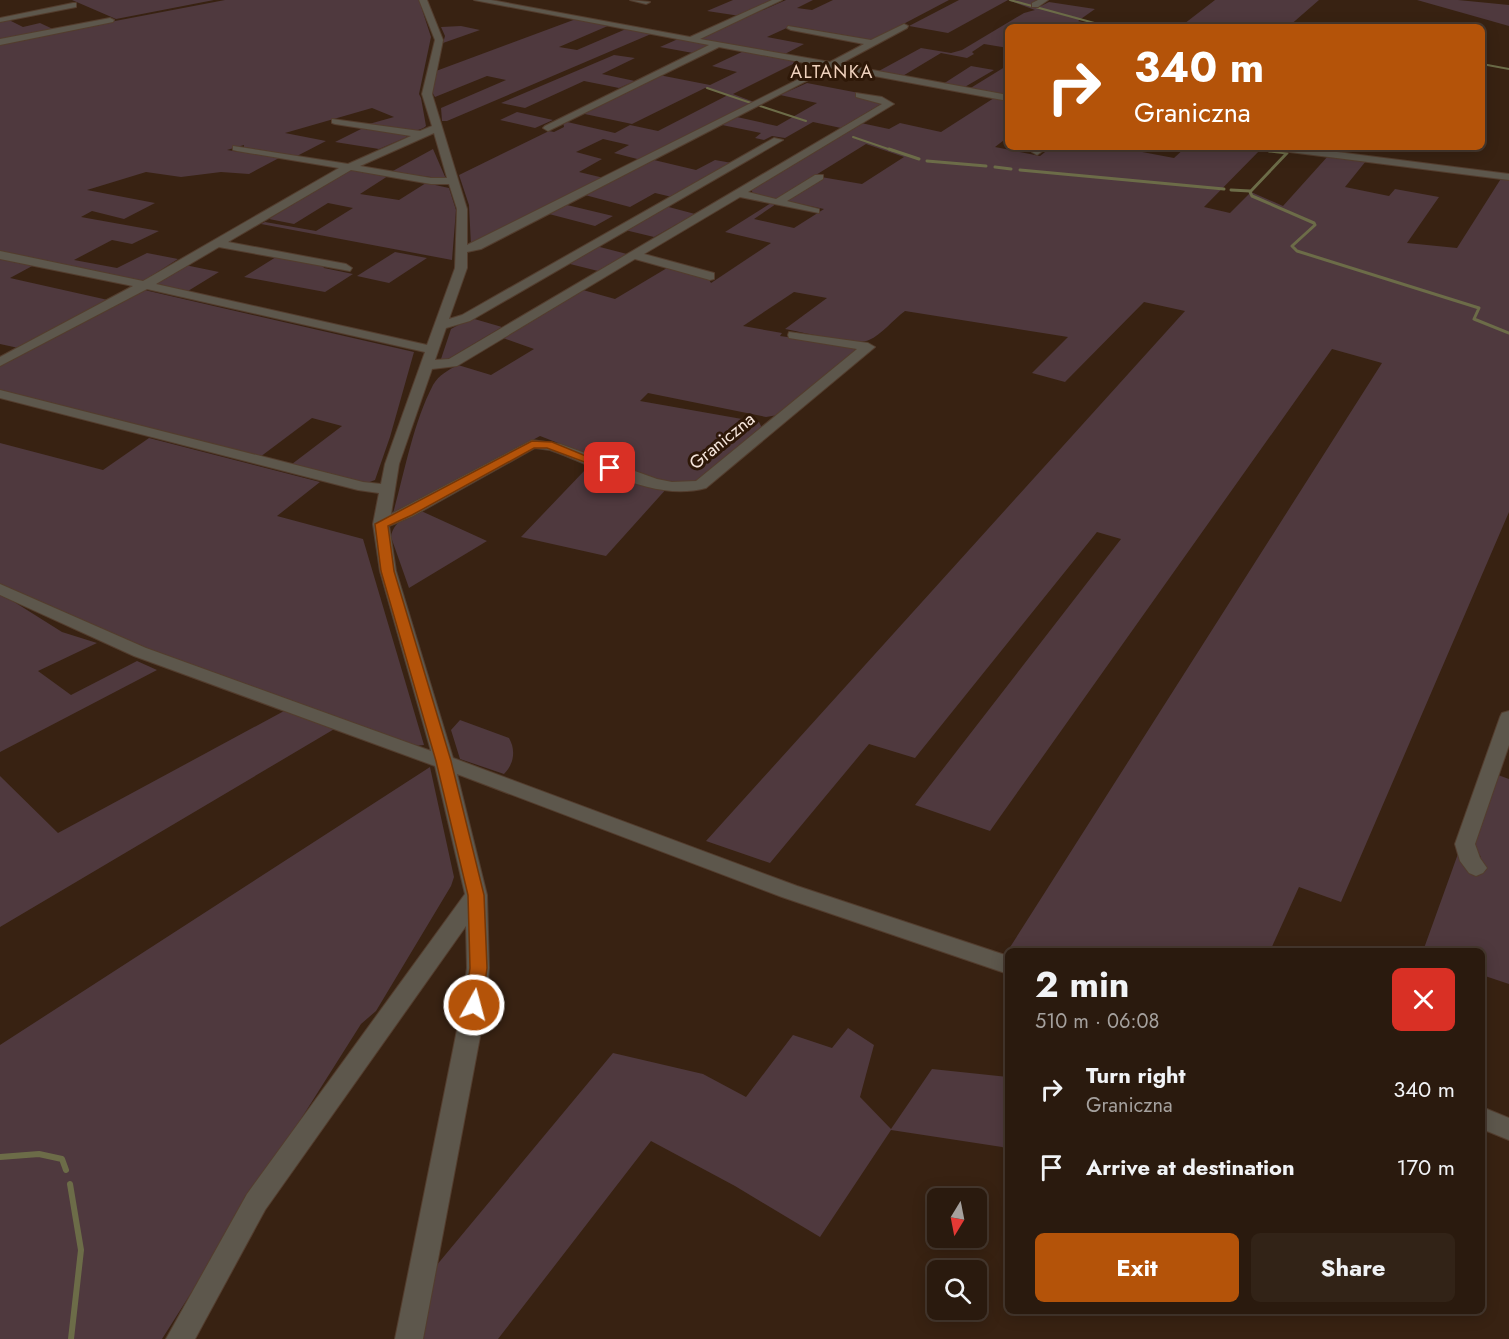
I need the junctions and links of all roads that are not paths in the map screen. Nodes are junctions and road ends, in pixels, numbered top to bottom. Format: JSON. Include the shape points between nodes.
{"nodes":[{"id":1,"x":62,"y":0,"type":"edge"},
{"id":2,"x":423,"y":0,"type":"edge"},
{"id":3,"x":478,"y":0,"type":"edge"},
{"id":4,"x":634,"y":0,"type":"edge"},
{"id":5,"x":778,"y":0,"type":"edge"},
{"id":6,"x":1044,"y":0,"type":"edge"},
{"id":7,"x":646,"y":2,"type":"dead end"},
{"id":8,"x":73,"y":5,"type":"junction"},
{"id":9,"x":1035,"y":6,"type":"dead end"},
{"id":10,"x":82,"y":9,"type":"dead end"},
{"id":11,"x":91,"y":12,"type":"dead end"},
{"id":12,"x":0,"y":20,"type":"edge"},
{"id":13,"x":904,"y":26,"type":"dead end"},
{"id":14,"x":791,"y":28,"type":"dead end"},
{"id":15,"x":692,"y":39,"type":"junction"},
{"id":16,"x":0,"y":42,"type":"edge"},
{"id":17,"x":872,"y":43,"type":"junction"},
{"id":18,"x":718,"y":44,"type":"junction"},
{"id":19,"x":832,"y":65,"type":"junction"},
{"id":20,"x":806,"y":79,"type":"dead end"},
{"id":21,"x":859,"y":95,"type":"dead end"},
{"id":22,"x":1005,"y":97,"type":"edge"},
{"id":23,"x":335,"y":121,"type":"dead end"},
{"id":24,"x":436,"y":128,"type":"junction"},
{"id":25,"x":548,"y":128,"type":"dead end"},
{"id":26,"x":419,"y":134,"type":"junction"},
{"id":27,"x":778,"y":140,"type":"dead end"},
{"id":28,"x":237,"y":148,"type":"dead end"},
{"id":29,"x":1298,"y":150,"type":"edge"},
{"id":30,"x":349,"y":167,"type":"junction"},
{"id":31,"x":819,"y":177,"type":"dead end"},
{"id":32,"x":1509,"y":177,"type":"edge"},
{"id":33,"x":454,"y":181,"type":"junction"},
{"id":34,"x":738,"y":193,"type":"junction"},
{"id":35,"x":778,"y":202,"type":"junction"},
{"id":36,"x":815,"y":211,"type":"dead end"},
{"id":37,"x":217,"y":243,"type":"junction"},
{"id":38,"x":462,"y":250,"type":"junction"},
{"id":39,"x":0,"y":255,"type":"edge"},
{"id":40,"x":633,"y":255,"type":"junction"},
{"id":41,"x":346,"y":268,"type":"dead end"},
{"id":42,"x":710,"y":276,"type":"dead end"},
{"id":43,"x":145,"y":285,"type":"junction"},
{"id":44,"x":442,"y":325,"type":"junction"},
{"id":45,"x":794,"y":335,"type":"dead end"},
{"id":46,"x":431,"y":357,"type":"junction"},
{"id":47,"x":0,"y":362,"type":"edge"},
{"id":48,"x":0,"y":394,"type":"edge"},
{"id":49,"x":386,"y":489,"type":"junction"},
{"id":50,"x":381,"y":524,"type":"junction"},
{"id":51,"x":0,"y":589,"type":"edge"},
{"id":52,"x":1509,"y":717,"type":"edge"},
{"id":53,"x":444,"y":761,"type":"junction"},
{"id":54,"x":1476,"y":868,"type":"dead end"},
{"id":55,"x":476,"y":895,"type":"junction"},
{"id":56,"x":1005,"y":964,"type":"edge"},
{"id":57,"x":1485,"y":1119,"type":"edge"},
{"id":58,"x":1509,"y":1129,"type":"edge"},
{"id":59,"x":180,"y":1339,"type":"edge"},
{"id":60,"x":409,"y":1339,"type":"edge"}],
"edges":[{"from":1,"to":8,"type":"street"},
{"from":2,"to":24,"type":"street","via":[[439,40],[427,94]]},
{"from":3,"to":15,"type":"street"},
{"from":4,"to":7,"type":"street"},
{"from":5,"to":15,"type":"street"},
{"from":6,"to":9,"type":"street"},
{"from":8,"to":10,"type":"street"},
{"from":8,"to":12,"type":"street"},
{"from":11,"to":16,"type":"street","via":[[110,20]]},
{"from":13,"to":17,"type":"street"},
{"from":14,"to":17,"type":"street"},
{"from":15,"to":18,"type":"street"},
{"from":17,"to":19,"type":"street"},
{"from":18,"to":19,"type":"street"},
{"from":18,"to":25,"type":"street"},
{"from":19,"to":22,"type":"street"},
{"from":20,"to":38,"type":"street","via":[[477,247]]},
{"from":21,"to":34,"type":"street","via":[[889,104]]},
{"from":23,"to":26,"type":"street"},
{"from":24,"to":26,"type":"street"},
{"from":24,"to":33,"type":"street"},
{"from":26,"to":30,"type":"street"},
{"from":27,"to":44,"type":"street","via":[[466,318]]},
{"from":28,"to":30,"type":"street"},
{"from":29,"to":32,"type":"street"},
{"from":30,"to":33,"type":"street","via":[[431,181]]},
{"from":30,"to":37,"type":"street"},
{"from":31,"to":35,"type":"street"},
{"from":33,"to":38,"type":"street","via":[[462,209]]},
{"from":34,"to":35,"type":"street"},
{"from":34,"to":40,"type":"street"},
{"from":35,"to":36,"type":"street"},
{"from":37,"to":41,"type":"street"},
{"from":37,"to":43,"type":"street"},
{"from":38,"to":44,"type":"street","via":[[460,275]]},
{"from":39,"to":43,"type":"street"},
{"from":40,"to":42,"type":"street"},
{"from":40,"to":46,"type":"street","via":[[452,363]]},
{"from":43,"to":46,"type":"street"},
{"from":43,"to":47,"type":"street"},
{"from":44,"to":46,"type":"street"},
{"from":45,"to":50,"type":"street","name":"Graniczna","via":[[868,347],[701,485],[684,488],[630,476],[548,444],[532,444]]},
{"from":46,"to":49,"type":"street"},
{"from":48,"to":49,"type":"street","via":[[354,485]]},
{"from":49,"to":50,"type":"street"},
{"from":50,"to":53,"type":"street","via":[[388,571]]},
{"from":51,"to":53,"type":"street","via":[[140,652]]},
{"from":52,"to":54,"type":"street","via":[[1466,844]]},
{"from":53,"to":55,"type":"street"},
{"from":53,"to":56,"type":"street","via":[[828,905]]},
{"from":55,"to":59,"type":"street","via":[[256,1202]]},
{"from":55,"to":60,"type":"street","via":[[478,968],[474,1005]]},
{"from":57,"to":58,"type":"street"}]}
